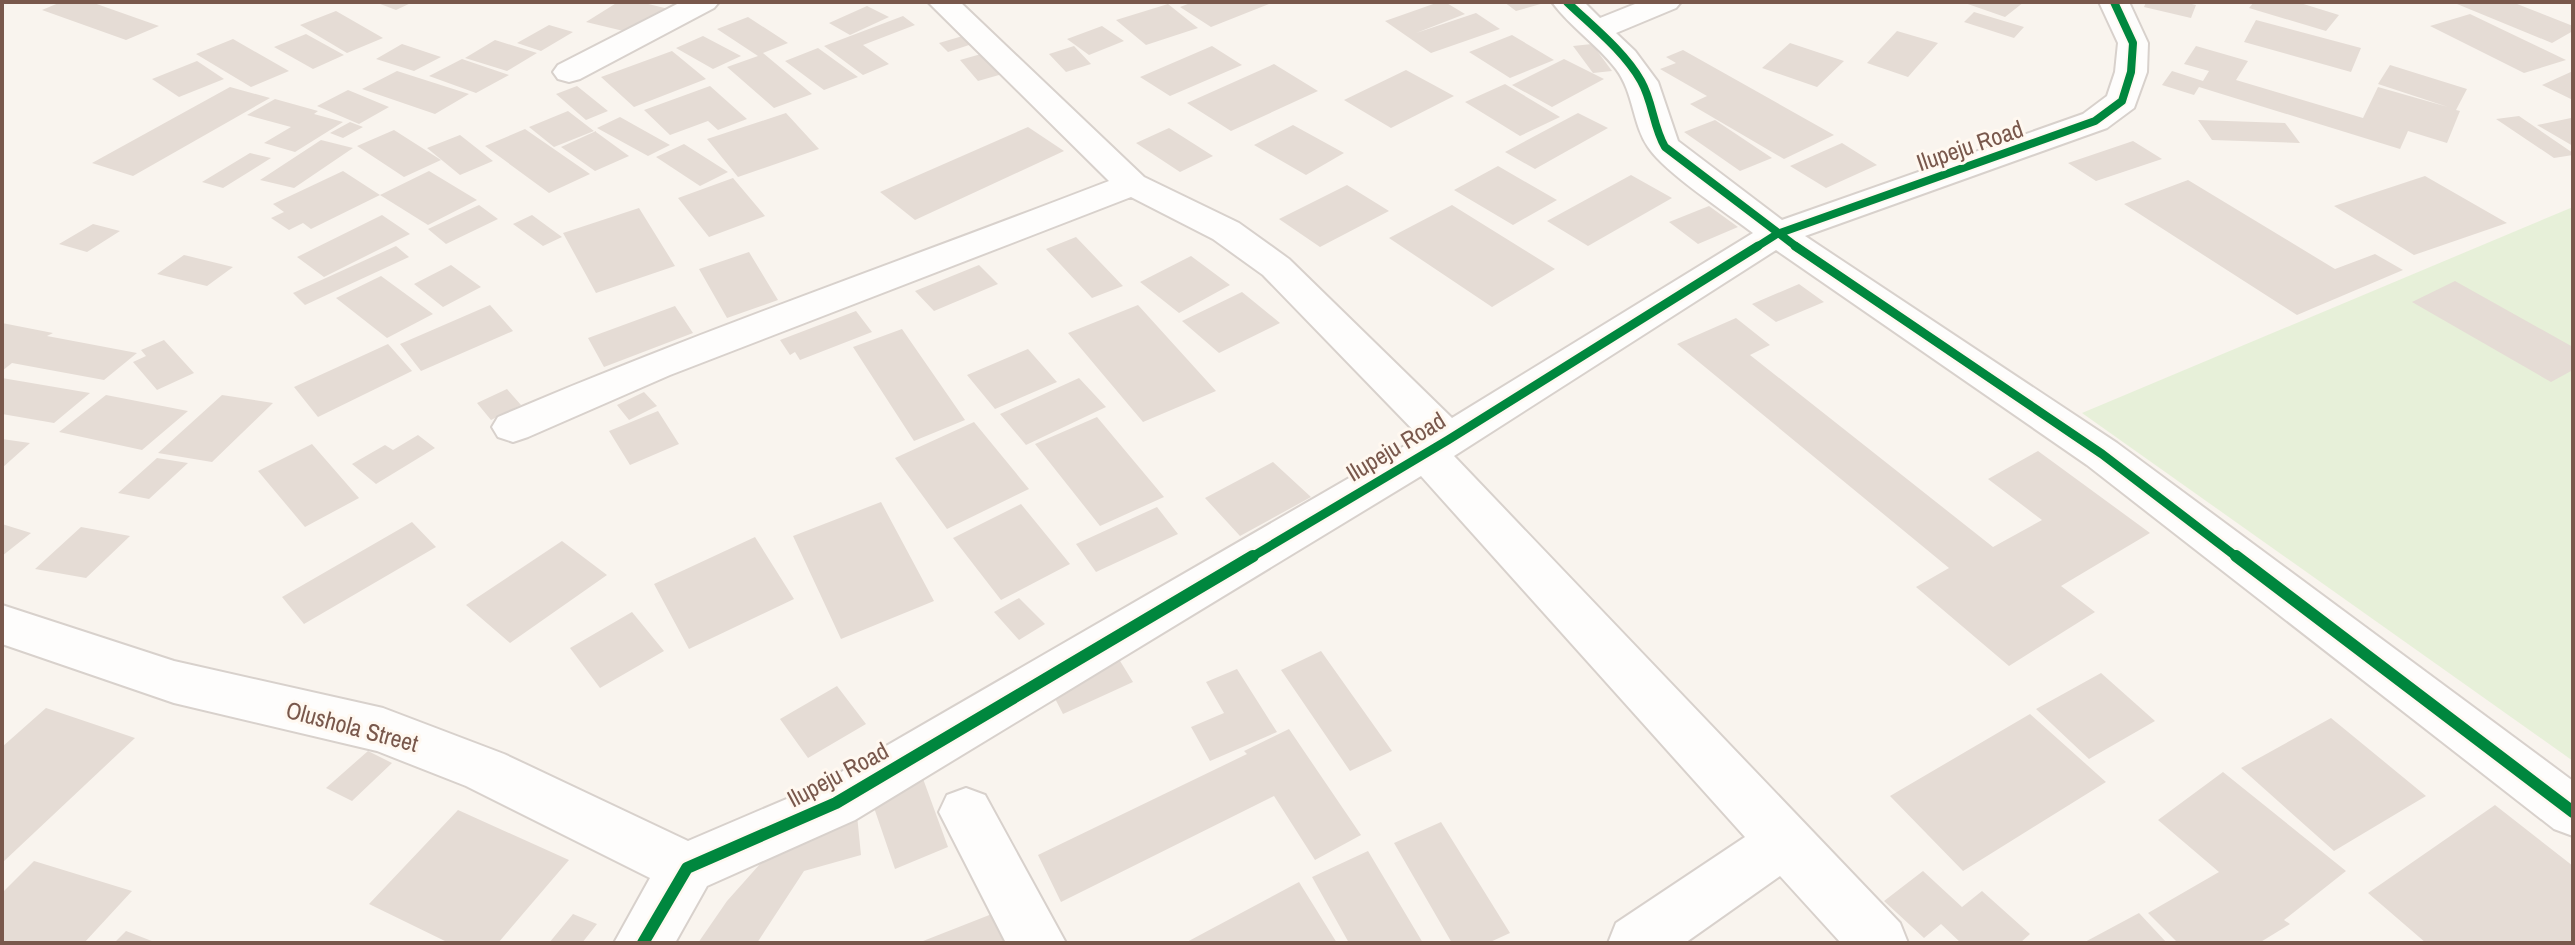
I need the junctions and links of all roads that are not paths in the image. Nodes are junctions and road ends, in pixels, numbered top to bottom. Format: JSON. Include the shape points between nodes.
{"nodes":[{"id":1,"x":704,"y":2,"type":"edge"},
{"id":2,"x":943,"y":2,"type":"edge"},
{"id":3,"x":1567,"y":2,"type":"edge"},
{"id":4,"x":1666,"y":2,"type":"edge"},
{"id":5,"x":2114,"y":2,"type":"edge"},
{"id":6,"x":1597,"y":30,"type":"junction"},
{"id":7,"x":569,"y":72,"type":"dead end"},
{"id":8,"x":1132,"y":184,"type":"junction"},
{"id":9,"x":1777,"y":234,"type":"junction"},
{"id":10,"x":513,"y":427,"type":"dead end"},
{"id":11,"x":1436,"y":446,"type":"junction"},
{"id":12,"x":2,"y":624,"type":"edge"},
{"id":13,"x":966,"y":812,"type":"dead end"},
{"id":14,"x":2573,"y":812,"type":"edge"},
{"id":15,"x":1786,"y":840,"type":"junction"},
{"id":16,"x":687,"y":868,"type":"junction"},
{"id":17,"x":643,"y":943,"type":"edge"},
{"id":18,"x":1037,"y":943,"type":"edge"},
{"id":19,"x":1637,"y":943,"type":"edge"},
{"id":20,"x":1879,"y":943,"type":"edge"}],
"edges":[{"from":1,"to":7,"type":"street"},
{"from":2,"to":8,"type":"street"},
{"from":3,"to":6,"type":"street"},
{"from":4,"to":6,"type":"street"},
{"from":5,"to":9,"type":"street","name":"Ilupeju Road","via":[[2133,43],[2131,72],[2122,101],[2095,121]]},
{"from":6,"to":9,"type":"street","via":[[1642,82],[1665,147]]},
{"from":8,"to":10,"type":"street","via":[[656,365]]},
{"from":8,"to":11,"type":"street","via":[[1226,231],[1276,267]]},
{"from":9,"to":11,"type":"street","name":"Ilupeju Road"},
{"from":9,"to":14,"type":"street","via":[[2102,454]]},
{"from":11,"to":15,"type":"street"},
{"from":11,"to":16,"type":"street","name":"Ilupeju Road","via":[[836,803]]},
{"from":12,"to":16,"type":"street","name":"Olushola Street","via":[[174,682],[383,730],[485,770]]},
{"from":13,"to":18,"type":"street"},
{"from":15,"to":19,"type":"street"},
{"from":15,"to":20,"type":"street"},
{"from":16,"to":17,"type":"street"}]}
